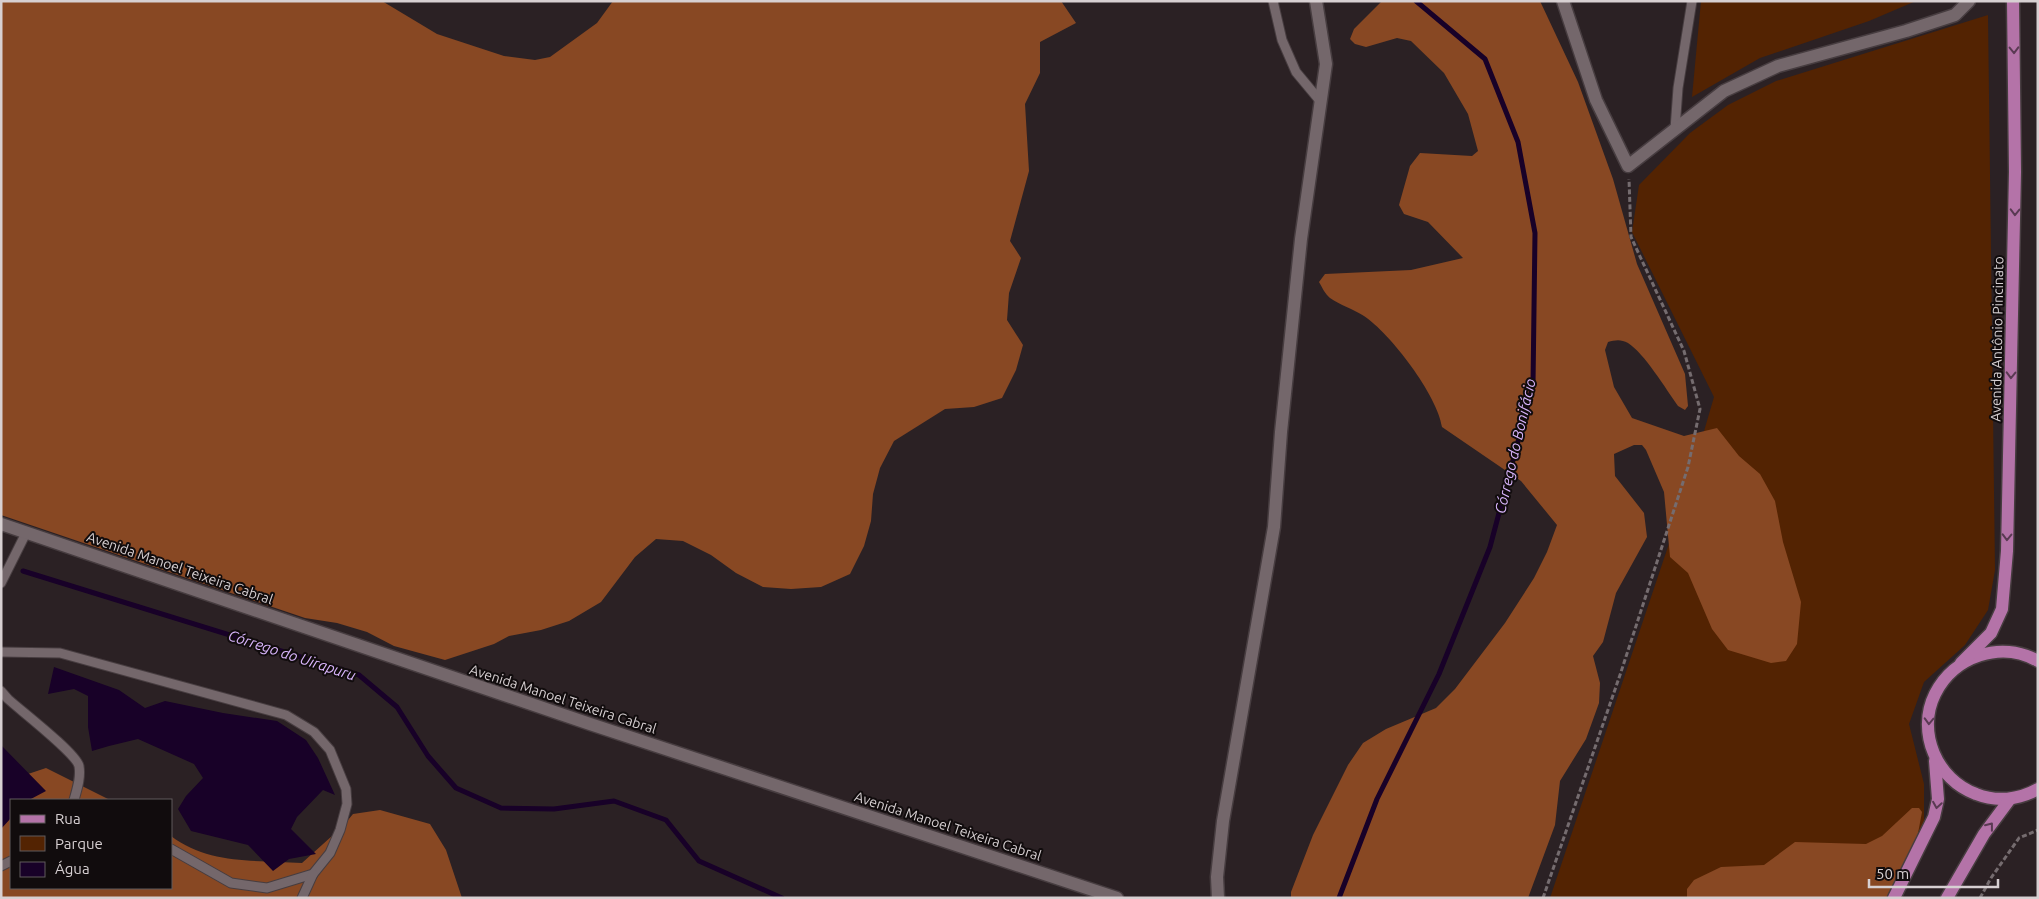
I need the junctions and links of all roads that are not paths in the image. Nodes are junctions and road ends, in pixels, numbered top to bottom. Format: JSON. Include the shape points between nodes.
{"nodes":[{"id":1,"x":1274,"y":1,"type":"edge"},
{"id":2,"x":1316,"y":1,"type":"edge"},
{"id":3,"x":1563,"y":1,"type":"edge"},
{"id":4,"x":1692,"y":1,"type":"edge"},
{"id":5,"x":1969,"y":1,"type":"edge"},
{"id":6,"x":2013,"y":1,"type":"edge"},
{"id":7,"x":1321,"y":102,"type":"junction"},
{"id":8,"x":1674,"y":129,"type":"junction"},
{"id":9,"x":1,"y":524,"type":"edge"},
{"id":10,"x":26,"y":533,"type":"junction"},
{"id":11,"x":1,"y":583,"type":"edge"},
{"id":12,"x":1,"y":652,"type":"edge"},
{"id":13,"x":2038,"y":661,"type":"edge"},
{"id":14,"x":1961,"y":663,"type":"junction"},
{"id":15,"x":1,"y":691,"type":"edge"},
{"id":16,"x":1934,"y":756,"type":"junction"},
{"id":17,"x":2038,"y":789,"type":"edge"},
{"id":18,"x":74,"y":799,"type":"edge"},
{"id":19,"x":2010,"y":799,"type":"junction"},
{"id":20,"x":172,"y":850,"type":"edge"},
{"id":21,"x":313,"y":874,"type":"junction"},
{"id":22,"x":302,"y":898,"type":"edge"},
{"id":23,"x":1117,"y":898,"type":"edge"},
{"id":24,"x":1218,"y":898,"type":"edge"},
{"id":25,"x":1894,"y":898,"type":"edge"},
{"id":26,"x":1947,"y":898,"type":"edge"}],
"edges":[{"from":1,"to":7,"type":"lane","via":[[1282,40],[1296,72]]},
{"from":2,"to":7,"type":"street","via":[[1326,64]]},
{"from":3,"to":8,"type":"street","via":[[1596,100],[1628,166]]},
{"from":4,"to":8,"type":"lane"},
{"from":5,"to":8,"type":"street","via":[[1946,18],[1778,66],[1724,91]]},
{"from":6,"to":14,"type":"main road","name":"Avenida Antônio Pincinato","one_way":true,"via":[[2016,172],[2007,551],[2002,609],[1991,633]]},
{"from":7,"to":24,"type":"street","via":[[1301,239],[1274,527],[1223,821]]},
{"from":9,"to":10,"type":"street","name":"Avenida Manoel Teixeira Cabral"},
{"from":10,"to":11,"type":"lane"},
{"from":10,"to":23,"type":"street","name":"Avenida Manoel Teixeira Cabral","via":[[562,715]]},
{"from":12,"to":21,"type":"lane","via":[[60,653],[286,715],[314,732],[330,750],[346,789],[347,804],[330,852]]},
{"from":13,"to":14,"type":"main road","name":"Avenida Antônio Pincinato","via":[[2005,651],[1982,654]]},
{"from":14,"to":16,"type":"main road","name":"Avenida Antônio Pincinato","one_way":true,"via":[[1934,695],[1928,715],[1928,736]]},
{"from":15,"to":18,"type":"lane","via":[[78,763],[79,780]]},
{"from":16,"to":19,"type":"main road","name":"Avenida Antônio Pincinato","via":[[1947,776],[1965,790],[1986,798]]},
{"from":16,"to":25,"type":"main road","name":"Avenida Antônio Pincinato","one_way":true,"via":[[1938,781],[1934,817]]},
{"from":17,"to":19,"type":"main road","name":"Avenida Antônio Pincinato"},
{"from":26,"to":19,"type":"main road","one_way":true,"via":[[1984,834]]},
{"from":20,"to":21,"type":"lane","via":[[231,883],[267,888]]},
{"from":21,"to":22,"type":"lane"}]}
